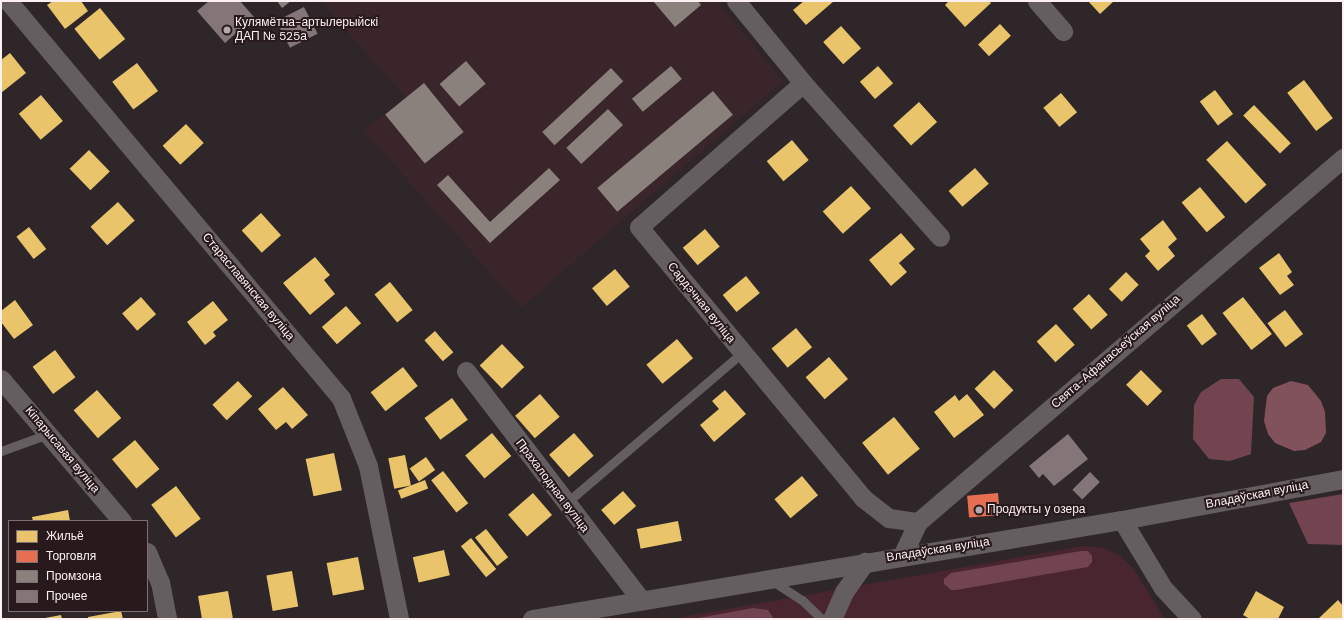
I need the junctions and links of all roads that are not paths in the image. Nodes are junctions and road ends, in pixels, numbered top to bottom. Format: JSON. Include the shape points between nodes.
{"nodes":[{"id":1,"x":8,"y":1,"type":"edge"},
{"id":2,"x":736,"y":1,"type":"edge"},
{"id":3,"x":1037,"y":1,"type":"edge"},
{"id":4,"x":1063,"y":31,"type":"dead end"},
{"id":5,"x":803,"y":84,"type":"junction"},
{"id":6,"x":1343,"y":158,"type":"edge"},
{"id":7,"x":940,"y":237,"type":"dead end"},
{"id":8,"x":742,"y":353,"type":"junction"},
{"id":9,"x":466,"y":371,"type":"dead end"},
{"id":10,"x":1,"y":379,"type":"edge"},
{"id":11,"x":48,"y":434,"type":"junction"},
{"id":12,"x":1,"y":451,"type":"edge"},
{"id":13,"x":1343,"y":479,"type":"edge"},
{"id":14,"x":565,"y":504,"type":"junction"},
{"id":15,"x":121,"y":520,"type":"edge"},
{"id":16,"x":1122,"y":520,"type":"junction"},
{"id":17,"x":918,"y":522,"type":"junction"},
{"id":18,"x":148,"y":554,"type":"edge"},
{"id":19,"x":902,"y":556,"type":"junction"},
{"id":20,"x":865,"y":562,"type":"junction"},
{"id":21,"x":768,"y":579,"type":"junction"},
{"id":22,"x":640,"y":600,"type":"junction"},
{"id":23,"x":167,"y":619,"type":"edge"},
{"id":24,"x":399,"y":619,"type":"edge"},
{"id":25,"x":532,"y":619,"type":"edge"},
{"id":26,"x":822,"y":619,"type":"edge"},
{"id":27,"x":832,"y":619,"type":"edge"},
{"id":28,"x":1192,"y":619,"type":"edge"}],
"edges":[{"from":1,"to":24,"type":"street","name":"Стараславянская вуліца","via":[[341,398],[368,466]]},
{"from":2,"to":5,"type":"street"},
{"from":3,"to":4,"type":"street"},
{"from":5,"to":7,"type":"street"},
{"from":5,"to":8,"type":"street","name":"Сардэчная вуліца","via":[[639,227]]},
{"from":6,"to":17,"type":"street","name":"Свята-Афанасьеўская вуліца"},
{"from":8,"to":14,"type":"lane"},
{"from":8,"to":17,"type":"street","name":"Сардэчная вуліца","via":[[867,502],[889,518]]},
{"from":9,"to":14,"type":"street","name":"Прахалодная вуліца"},
{"from":10,"to":11,"type":"street","name":"Кіпарысавая вуліца"},
{"from":11,"to":12,"type":"lane"},
{"from":11,"to":15,"type":"street","name":"Кіпарысавая вуліца"},
{"from":13,"to":16,"type":"street","name":"Владаўская вуліца"},
{"from":14,"to":22,"type":"street","name":"Прахалодная вуліца"},
{"from":16,"to":19,"type":"street","name":"Владаўская вуліца"},
{"from":16,"to":28,"type":"street","via":[[1163,588]]},
{"from":17,"to":19,"type":"street","name":"Свята-Афанасьеўская вуліца","via":[[911,531]]},
{"from":18,"to":23,"type":"street","via":[[160,582]]},
{"from":19,"to":20,"type":"street","name":"Владаўская вуліца"},
{"from":20,"to":21,"type":"street","name":"Владаўская вуліца"},
{"from":20,"to":27,"type":"street","via":[[844,592]]},
{"from":21,"to":22,"type":"street","name":"Владаўская вуліца"},
{"from":21,"to":26,"type":"lane","via":[[802,600]]},
{"from":22,"to":25,"type":"street","name":"Владаўская вуліца"}]}
